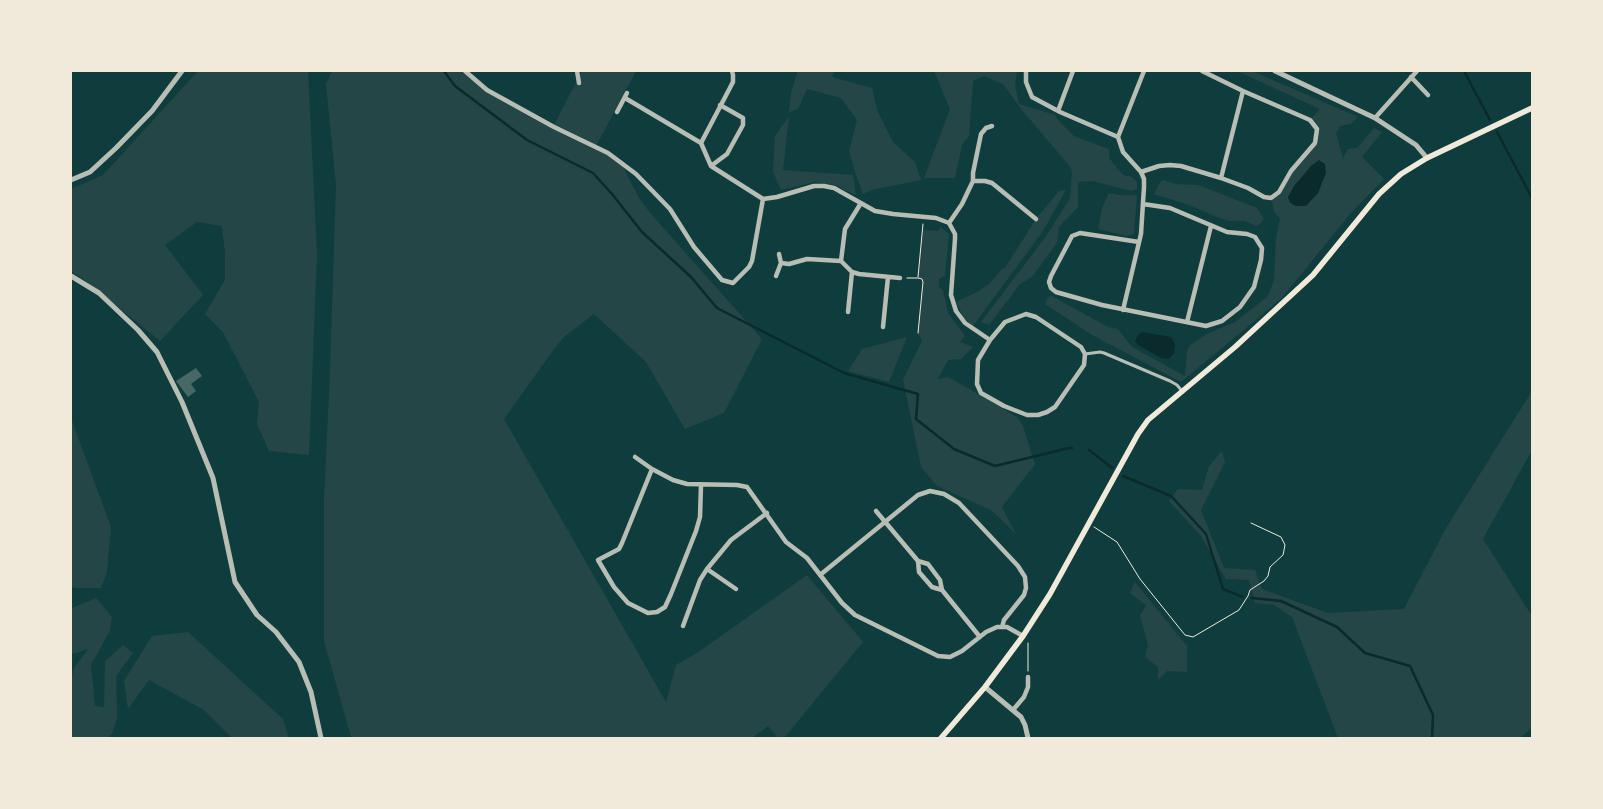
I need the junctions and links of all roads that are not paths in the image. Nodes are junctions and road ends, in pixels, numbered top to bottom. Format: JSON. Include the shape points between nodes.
{"nodes":[{"id":1,"x":182,"y":71,"type":"edge"},
{"id":2,"x":465,"y":71,"type":"edge"},
{"id":3,"x":577,"y":71,"type":"edge"},
{"id":4,"x":732,"y":71,"type":"edge"},
{"id":5,"x":1026,"y":71,"type":"edge"},
{"id":6,"x":1072,"y":71,"type":"edge"},
{"id":7,"x":1144,"y":71,"type":"edge"},
{"id":8,"x":1202,"y":71,"type":"edge"},
{"id":9,"x":1275,"y":71,"type":"edge"},
{"id":10,"x":1417,"y":71,"type":"edge"},
{"id":11,"x":1411,"y":77,"type":"junction"},
{"id":12,"x":579,"y":83,"type":"dead end"},
{"id":13,"x":1243,"y":91,"type":"junction"},
{"id":14,"x":1428,"y":95,"type":"dead end"},
{"id":15,"x":720,"y":105,"type":"junction"},
{"id":16,"x":1532,"y":108,"type":"edge"},
{"id":17,"x":1058,"y":111,"type":"junction"},
{"id":18,"x":617,"y":112,"type":"dead end"},
{"id":19,"x":1375,"y":118,"type":"junction"},
{"id":20,"x":992,"y":126,"type":"dead end"},
{"id":21,"x":1118,"y":138,"type":"junction"},
{"id":22,"x":701,"y":143,"type":"junction"},
{"id":23,"x":1427,"y":158,"type":"junction"},
{"id":24,"x":711,"y":166,"type":"junction"},
{"id":25,"x":1141,"y":172,"type":"junction"},
{"id":26,"x":1221,"y":178,"type":"junction"},
{"id":27,"x":71,"y":180,"type":"edge"},
{"id":28,"x":973,"y":181,"type":"junction"},
{"id":29,"x":763,"y":199,"type":"junction"},
{"id":30,"x":861,"y":203,"type":"junction"},
{"id":31,"x":1143,"y":204,"type":"junction"},
{"id":32,"x":1036,"y":219,"type":"dead end"},
{"id":33,"x":949,"y":223,"type":"junction"},
{"id":34,"x":1211,"y":226,"type":"junction"},
{"id":35,"x":1139,"y":242,"type":"junction"},
{"id":36,"x":779,"y":254,"type":"dead end"},
{"id":37,"x":841,"y":261,"type":"junction"},
{"id":38,"x":780,"y":263,"type":"junction"},
{"id":39,"x":852,"y":272,"type":"junction"},
{"id":40,"x":71,"y":276,"type":"edge"},
{"id":41,"x":776,"y":276,"type":"dead end"},
{"id":42,"x":888,"y":277,"type":"junction"},
{"id":43,"x":900,"y":278,"type":"road end"},
{"id":44,"x":1123,"y":310,"type":"junction"},
{"id":45,"x":848,"y":312,"type":"dead end"},
{"id":46,"x":1188,"y":322,"type":"junction"},
{"id":47,"x":883,"y":327,"type":"dead end"},
{"id":48,"x":990,"y":340,"type":"junction"},
{"id":49,"x":1085,"y":354,"type":"junction"},
{"id":50,"x":1182,"y":392,"type":"junction"},
{"id":51,"x":635,"y":457,"type":"dead end"},
{"id":52,"x":652,"y":469,"type":"junction"},
{"id":53,"x":702,"y":485,"type":"junction"},
{"id":54,"x":876,"y":511,"type":"dead end"},
{"id":55,"x":767,"y":513,"type":"junction"},
{"id":56,"x":886,"y":522,"type":"junction"},
{"id":57,"x":918,"y":561,"type":"junction"},
{"id":58,"x":707,"y":569,"type":"junction"},
{"id":59,"x":820,"y":575,"type":"junction"},
{"id":60,"x":736,"y":589,"type":"dead end"},
{"id":61,"x":942,"y":590,"type":"junction"},
{"id":62,"x":683,"y":626,"type":"dead end"},
{"id":63,"x":1002,"y":626,"type":"junction"},
{"id":64,"x":1024,"y":636,"type":"junction"},
{"id":65,"x":980,"y":637,"type":"junction"},
{"id":66,"x":1028,"y":677,"type":"road end"},
{"id":67,"x":985,"y":687,"type":"junction"},
{"id":68,"x":1013,"y":710,"type":"junction"},
{"id":69,"x":321,"y":738,"type":"edge"},
{"id":70,"x":941,"y":738,"type":"edge"},
{"id":71,"x":1028,"y":738,"type":"edge"}],
"edges":[{"from":1,"to":27,"type":"street","via":[[152,111],[116,148],[90,172]]},
{"from":2,"to":29,"type":"street","via":[[487,90],[608,153],[636,174],[670,210],[694,247],[722,280],[733,283],[749,267]]},
{"from":3,"to":12,"type":"street"},
{"from":4,"to":15,"type":"street","via":[[733,82]]},
{"from":5,"to":17,"type":"street","via":[[1032,97]]},
{"from":6,"to":17,"type":"street"},
{"from":7,"to":21,"type":"street"},
{"from":8,"to":13,"type":"street"},
{"from":9,"to":19,"type":"street"},
{"from":10,"to":11,"type":"street"},
{"from":11,"to":14,"type":"street"},
{"from":11,"to":19,"type":"street"},
{"from":13,"to":26,"type":"street"},
{"from":13,"to":26,"type":"street","via":[[1310,120],[1317,129],[1315,143],[1271,198],[1264,198]]},
{"from":15,"to":22,"type":"street"},
{"from":15,"to":24,"type":"street","via":[[743,118],[743,124],[727,154]]},
{"from":16,"to":23,"type":"main road"},
{"from":17,"to":21,"type":"street"},
{"from":18,"to":22,"type":"street","via":[[626,95]]},
{"from":19,"to":23,"type":"street","via":[[1416,145]]},
{"from":20,"to":28,"type":"street","via":[[981,134]]},
{"from":21,"to":25,"type":"street","via":[[1123,152]]},
{"from":22,"to":24,"type":"street"},
{"from":23,"to":50,"type":"main road","via":[[1401,174],[1379,194],[1314,275]]},
{"from":24,"to":29,"type":"street"},
{"from":25,"to":26,"type":"street","via":[[1170,165]]},
{"from":25,"to":31,"type":"street","via":[[1144,179]]},
{"from":28,"to":32,"type":"street","via":[[992,183]]},
{"from":28,"to":33,"type":"street"},
{"from":29,"to":30,"type":"street","via":[[824,186]]},
{"from":30,"to":33,"type":"street","via":[[875,211]]},
{"from":30,"to":37,"type":"street","via":[[845,229]]},
{"from":31,"to":34,"type":"street","via":[[1170,208]]},
{"from":31,"to":35,"type":"street"},
{"from":33,"to":48,"type":"street","via":[[955,239],[951,295],[956,310],[965,323]]},
{"from":34,"to":46,"type":"street"},
{"from":34,"to":46,"type":"street","via":[[1255,237],[1262,248],[1261,260],[1254,287],[1240,307],[1222,321],[1206,326]]},
{"from":35,"to":44,"type":"street"},
{"from":35,"to":44,"type":"street","via":[[1080,233],[1072,236],[1049,282],[1056,292]]},
{"from":36,"to":38,"type":"street"},
{"from":37,"to":38,"type":"street","via":[[807,259]]},
{"from":37,"to":39,"type":"street"},
{"from":38,"to":41,"type":"street"},
{"from":39,"to":42,"type":"street"},
{"from":39,"to":45,"type":"street"},
{"from":40,"to":69,"type":"street","via":[[99,293],[157,352],[182,402],[213,478],[235,582],[257,614],[299,662],[311,692]]},
{"from":42,"to":43,"type":"street"},
{"from":42,"to":47,"type":"street"},
{"from":44,"to":46,"type":"street"},
{"from":48,"to":49,"type":"street","via":[[1005,322],[1026,314],[1036,317],[1081,347]]},
{"from":48,"to":49,"type":"street","via":[[978,360],[977,384],[981,393],[1028,415],[1038,415],[1056,407],[1084,365]]},
{"from":49,"to":50,"type":"street","via":[[1104,353],[1170,381]]},
{"from":50,"to":64,"type":"main road","via":[[1148,420],[1138,434]]},
{"from":51,"to":52,"type":"street"},
{"from":52,"to":53,"type":"street","via":[[680,482]]},
{"from":52,"to":53,"type":"street","via":[[619,549],[598,560],[628,603],[648,613],[665,607],[696,531]]},
{"from":53,"to":55,"type":"street","via":[[737,484],[747,487]]},
{"from":54,"to":56,"type":"street"},
{"from":55,"to":58,"type":"street","via":[[731,540]]},
{"from":55,"to":59,"type":"street","via":[[786,542],[807,558]]},
{"from":56,"to":57,"type":"street"},
{"from":56,"to":59,"type":"street"},
{"from":56,"to":63,"type":"street","via":[[918,495],[930,491],[944,494],[959,503],[1025,577],[1024,595]]},
{"from":57,"to":61,"type":"street","via":[[928,564],[940,580]]},
{"from":57,"to":61,"type":"street","via":[[919,572],[932,587]]},
{"from":58,"to":60,"type":"street"},
{"from":58,"to":62,"type":"street"},
{"from":59,"to":65,"type":"street","via":[[855,615],[938,656],[950,657]]},
{"from":61,"to":65,"type":"street"},
{"from":63,"to":64,"type":"street"},
{"from":63,"to":65,"type":"street"},
{"from":64,"to":67,"type":"main road"},
{"from":66,"to":68,"type":"street","via":[[1024,697]]},
{"from":67,"to":68,"type":"street"},
{"from":67,"to":70,"type":"main road"},
{"from":68,"to":71,"type":"street","via":[[1026,725]]}]}
